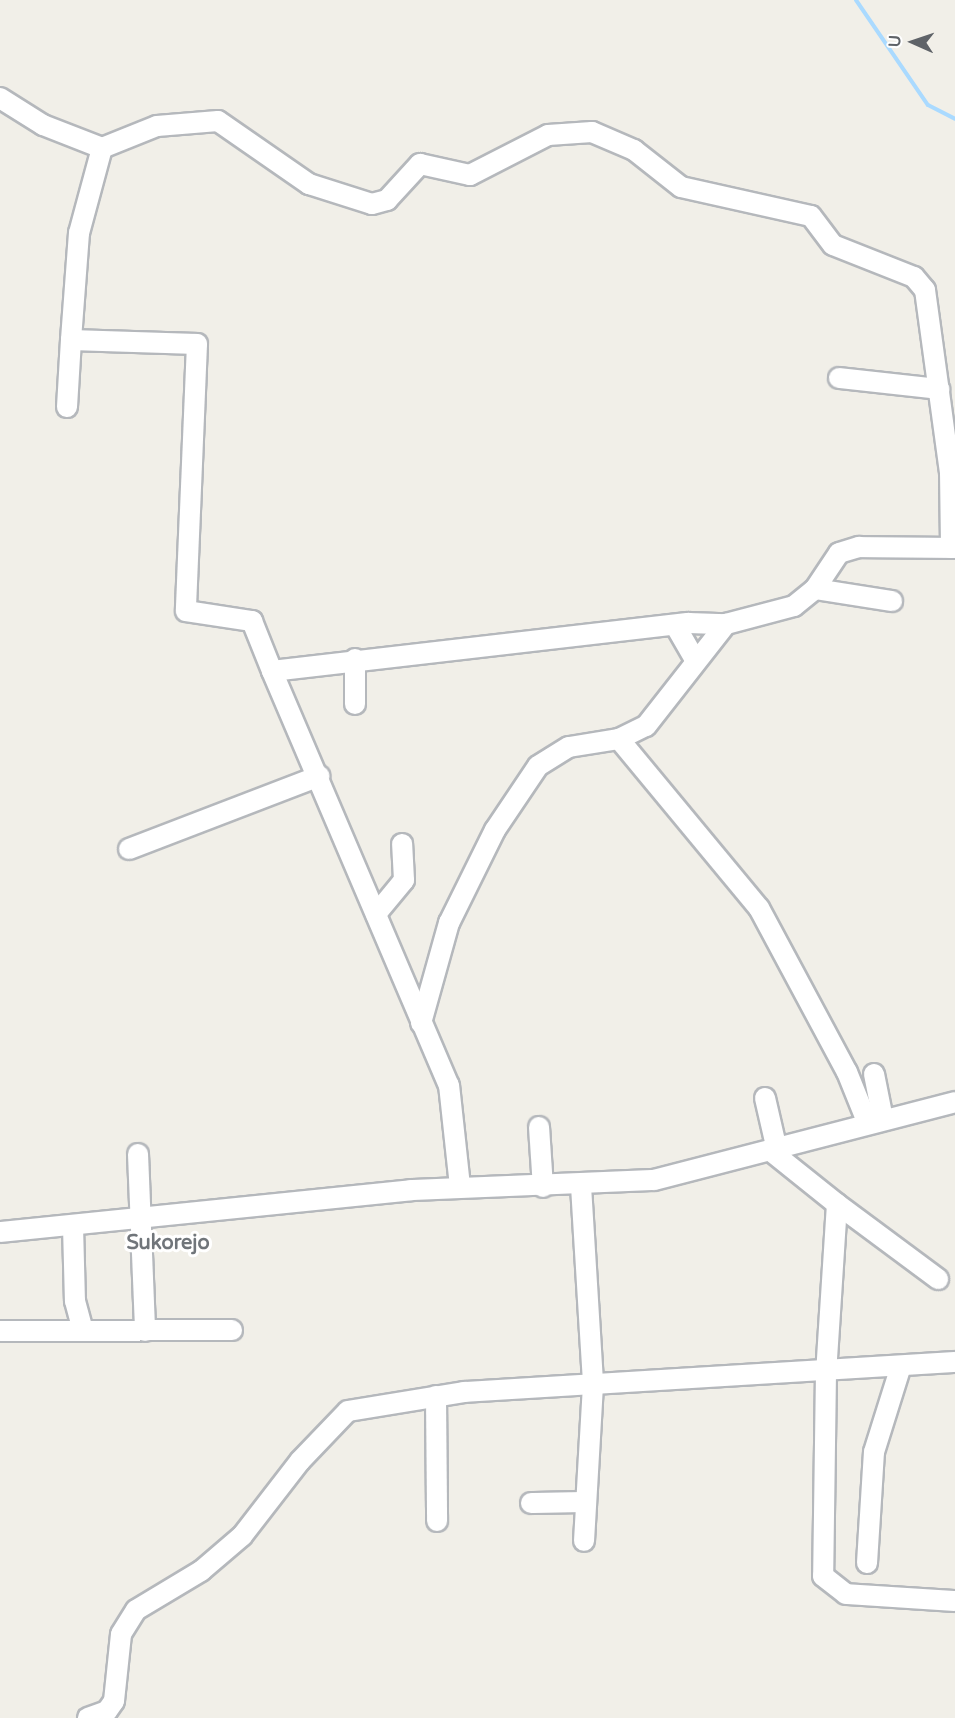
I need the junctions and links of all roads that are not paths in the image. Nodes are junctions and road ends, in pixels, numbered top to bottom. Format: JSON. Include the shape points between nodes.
{"nodes":[{"id":1,"x":0,"y":98,"type":"edge"},
{"id":2,"x":102,"y":148,"type":"junction"},
{"id":3,"x":71,"y":340,"type":"junction"},
{"id":4,"x":838,"y":378,"type":"dead end"},
{"id":5,"x":944,"y":385,"type":"edge"},
{"id":6,"x":67,"y":407,"type":"dead end"},
{"id":7,"x":953,"y":548,"type":"edge"},
{"id":8,"x":815,"y":589,"type":"junction"},
{"id":9,"x":892,"y":601,"type":"dead end"},
{"id":10,"x":726,"y":624,"type":"junction"},
{"id":11,"x":675,"y":625,"type":"junction"},
{"id":12,"x":695,"y":658,"type":"junction"},
{"id":13,"x":355,"y":659,"type":"junction"},
{"id":14,"x":272,"y":671,"type":"junction"},
{"id":15,"x":355,"y":704,"type":"dead end"},
{"id":16,"x":619,"y":739,"type":"junction"},
{"id":17,"x":319,"y":776,"type":"junction"},
{"id":18,"x":402,"y":844,"type":"dead end"},
{"id":19,"x":129,"y":849,"type":"dead end"},
{"id":20,"x":376,"y":914,"type":"junction"},
{"id":21,"x":421,"y":1023,"type":"junction"},
{"id":22,"x":874,"y":1074,"type":"dead end"},
{"id":23,"x":765,"y":1098,"type":"dead end"},
{"id":24,"x":955,"y":1102,"type":"edge"},
{"id":25,"x":876,"y":1121,"type":"junction"},
{"id":26,"x":539,"y":1127,"type":"dead end"},
{"id":27,"x":774,"y":1151,"type":"junction"},
{"id":28,"x":138,"y":1154,"type":"dead end"},
{"id":29,"x":580,"y":1186,"type":"junction"},
{"id":30,"x":460,"y":1187,"type":"junction"},
{"id":31,"x":543,"y":1187,"type":"junction"},
{"id":32,"x":837,"y":1204,"type":"junction"},
{"id":33,"x":140,"y":1220,"type":"junction"},
{"id":34,"x":73,"y":1226,"type":"junction"},
{"id":35,"x":0,"y":1232,"type":"edge"},
{"id":36,"x":938,"y":1279,"type":"dead end"},
{"id":37,"x":232,"y":1330,"type":"dead end"},
{"id":38,"x":0,"y":1331,"type":"edge"},
{"id":39,"x":83,"y":1331,"type":"junction"},
{"id":40,"x":145,"y":1331,"type":"junction"},
{"id":41,"x":955,"y":1362,"type":"edge"},
{"id":42,"x":901,"y":1366,"type":"junction"},
{"id":43,"x":826,"y":1372,"type":"junction"},
{"id":44,"x":593,"y":1385,"type":"junction"},
{"id":45,"x":436,"y":1396,"type":"junction"},
{"id":46,"x":586,"y":1502,"type":"junction"},
{"id":47,"x":531,"y":1503,"type":"dead end"},
{"id":48,"x":438,"y":1521,"type":"dead end"},
{"id":49,"x":584,"y":1541,"type":"dead end"},
{"id":50,"x":867,"y":1563,"type":"dead end"},
{"id":51,"x":955,"y":1601,"type":"edge"},
{"id":52,"x":88,"y":1718,"type":"edge"}],
"edges":[{"from":1,"to":2,"type":"street","via":[[43,125]]},
{"from":2,"to":3,"type":"street","via":[[79,233]]},
{"from":2,"to":5,"type":"street","via":[[157,126],[218,121],[309,184],[380,204],[420,164],[470,175],[548,135],[592,132],[634,150],[681,187],[811,216],[839,248],[920,282],[928,301]]},
{"from":3,"to":6,"type":"street"},
{"from":3,"to":14,"type":"street","via":[[197,344],[182,605],[192,614],[252,621]]},
{"from":4,"to":5,"type":"street"},
{"from":5,"to":7,"type":"street"},
{"from":7,"to":8,"type":"street","via":[[846,549]]},
{"from":8,"to":9,"type":"street"},
{"from":8,"to":10,"type":"street","via":[[781,612]]},
{"from":10,"to":11,"type":"street"},
{"from":10,"to":12,"type":"street"},
{"from":11,"to":12,"type":"street"},
{"from":11,"to":13,"type":"street"},
{"from":12,"to":16,"type":"street","via":[[646,726]]},
{"from":13,"to":14,"type":"street"},
{"from":13,"to":15,"type":"street"},
{"from":14,"to":17,"type":"street"},
{"from":16,"to":21,"type":"street","via":[[553,753],[524,783],[449,923]]},
{"from":16,"to":25,"type":"street","via":[[759,908]]},
{"from":17,"to":19,"type":"street"},
{"from":17,"to":20,"type":"street"},
{"from":18,"to":20,"type":"street","via":[[404,880]]},
{"from":20,"to":21,"type":"street"},
{"from":21,"to":30,"type":"street","via":[[454,1098]]},
{"from":22,"to":25,"type":"street"},
{"from":23,"to":27,"type":"street"},
{"from":24,"to":25,"type":"street"},
{"from":25,"to":27,"type":"street"},
{"from":26,"to":31,"type":"street"},
{"from":27,"to":29,"type":"street","via":[[654,1180]]},
{"from":27,"to":32,"type":"street"},
{"from":28,"to":33,"type":"street"},
{"from":29,"to":31,"type":"street"},
{"from":29,"to":44,"type":"street"},
{"from":30,"to":31,"type":"street"},
{"from":30,"to":33,"type":"street"},
{"from":32,"to":36,"type":"street"},
{"from":32,"to":43,"type":"street"},
{"from":33,"to":34,"type":"street"},
{"from":33,"to":40,"type":"street"},
{"from":34,"to":35,"type":"street"},
{"from":34,"to":39,"type":"street","via":[[75,1301]]},
{"from":37,"to":40,"type":"street"},
{"from":38,"to":39,"type":"street"},
{"from":39,"to":40,"type":"street"},
{"from":41,"to":42,"type":"street"},
{"from":42,"to":43,"type":"street"},
{"from":42,"to":50,"type":"street","via":[[874,1452]]},
{"from":43,"to":44,"type":"street"},
{"from":43,"to":51,"type":"street","via":[[823,1576],[846,1594]]},
{"from":44,"to":45,"type":"street"},
{"from":44,"to":46,"type":"street"},
{"from":45,"to":48,"type":"street"},
{"from":45,"to":52,"type":"street","via":[[363,1406],[335,1422],[242,1536],[201,1571],[136,1610],[121,1634],[114,1701],[106,1711]]},
{"from":46,"to":47,"type":"street"},
{"from":46,"to":49,"type":"street"}]}
